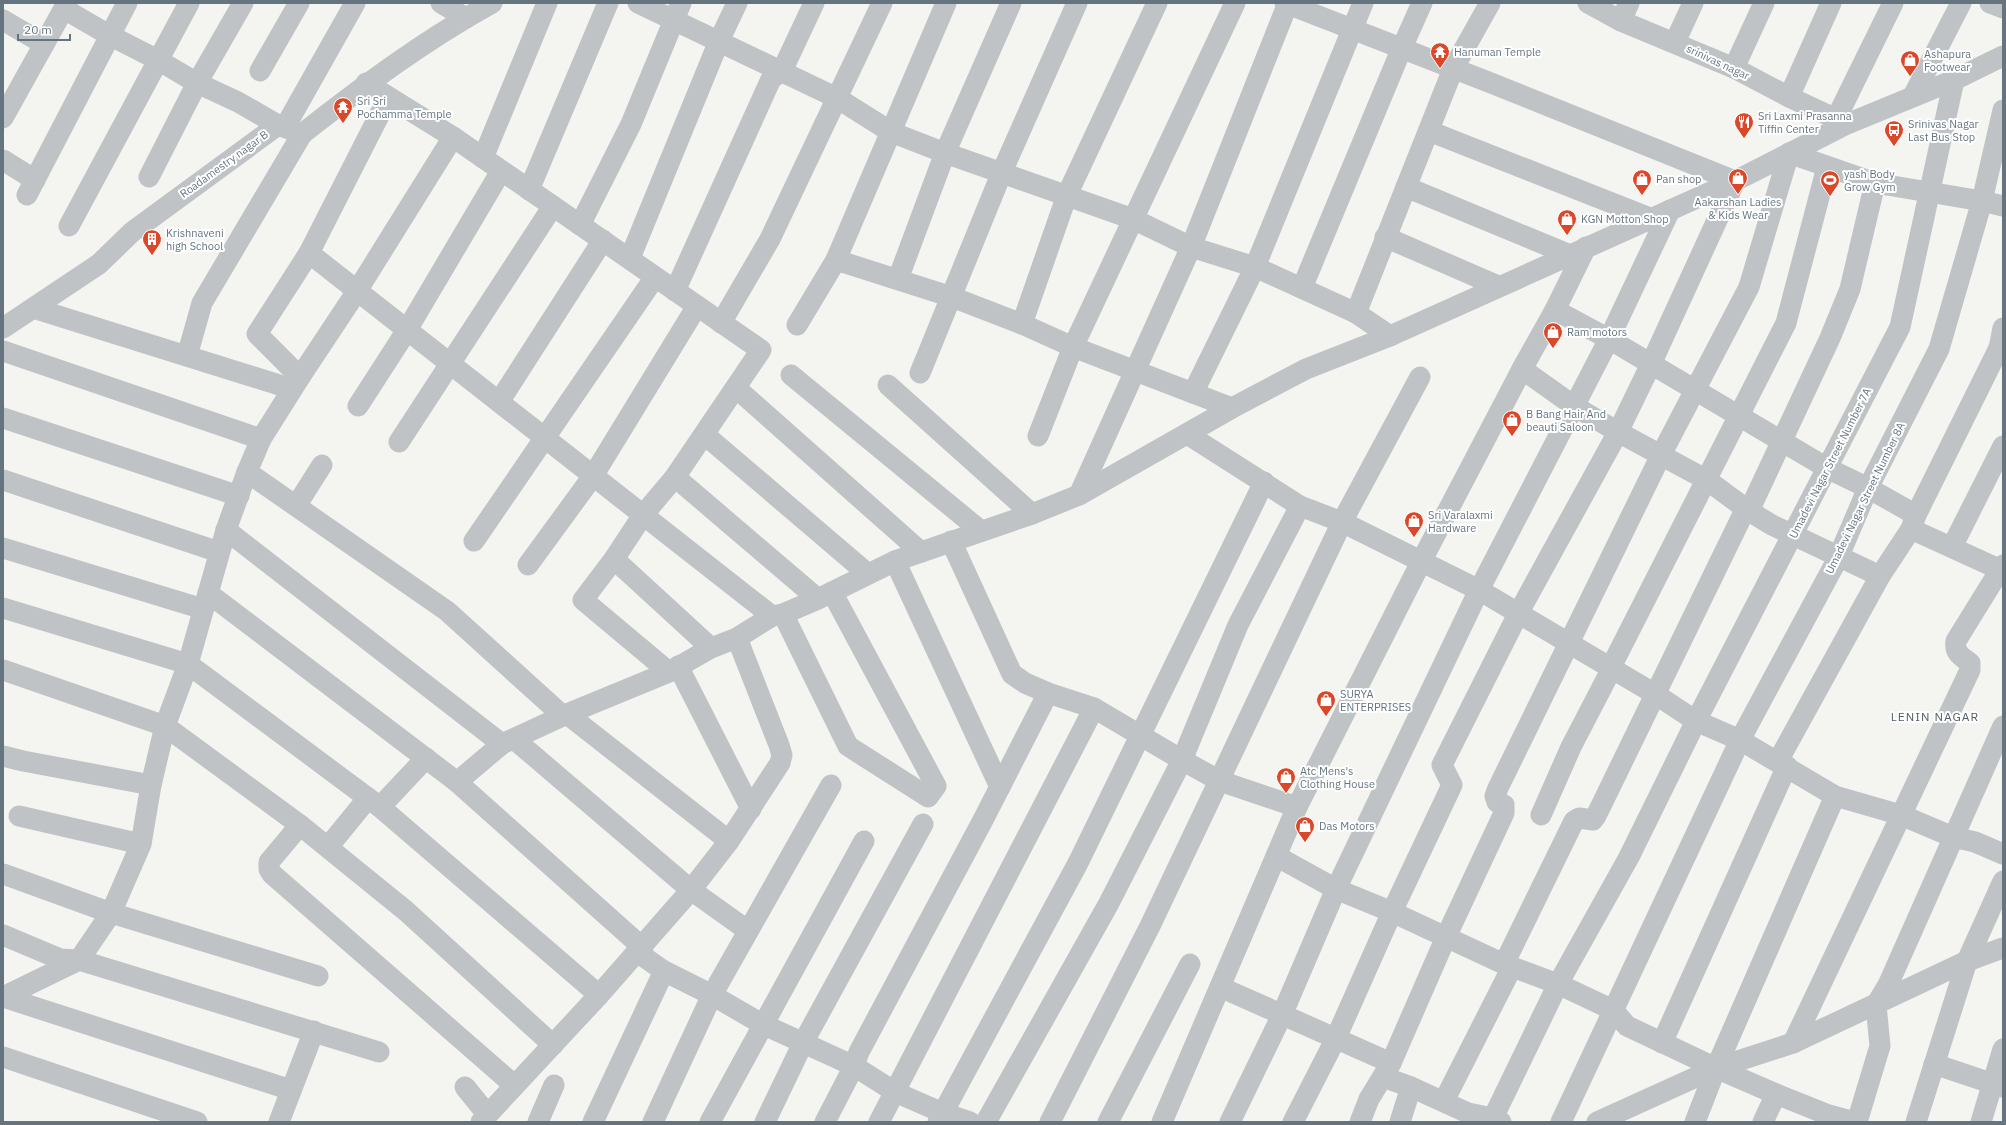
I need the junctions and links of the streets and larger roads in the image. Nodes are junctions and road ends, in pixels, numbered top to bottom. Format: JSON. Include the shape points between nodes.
{"nodes":[{"id":1,"x":127,"y":3,"type":"edge"},
{"id":2,"x":189,"y":3,"type":"edge"},
{"id":3,"x":243,"y":3,"type":"edge"},
{"id":4,"x":299,"y":3,"type":"edge"},
{"id":5,"x":355,"y":3,"type":"edge"},
{"id":6,"x":441,"y":3,"type":"edge"},
{"id":7,"x":492,"y":3,"type":"edge"},
{"id":8,"x":547,"y":3,"type":"edge"},
{"id":9,"x":608,"y":3,"type":"edge"},
{"id":10,"x":638,"y":3,"type":"edge"},
{"id":11,"x":737,"y":3,"type":"edge"},
{"id":12,"x":814,"y":3,"type":"edge"},
{"id":13,"x":882,"y":3,"type":"edge"},
{"id":14,"x":946,"y":3,"type":"edge"},
{"id":15,"x":1012,"y":3,"type":"edge"},
{"id":16,"x":1077,"y":3,"type":"edge"},
{"id":17,"x":1157,"y":3,"type":"edge"},
{"id":18,"x":1235,"y":3,"type":"edge"},
{"id":19,"x":1287,"y":3,"type":"edge"},
{"id":20,"x":1363,"y":3,"type":"edge"},
{"id":21,"x":1422,"y":3,"type":"edge"},
{"id":22,"x":1490,"y":3,"type":"edge"},
{"id":23,"x":1588,"y":3,"type":"edge"},
{"id":24,"x":1693,"y":3,"type":"edge"},
{"id":25,"x":1764,"y":3,"type":"edge"},
{"id":26,"x":1831,"y":3,"type":"edge"},
{"id":27,"x":1893,"y":3,"type":"edge"},
{"id":28,"x":1961,"y":3,"type":"edge"},
{"id":29,"x":1990,"y":3,"type":"edge"},
{"id":30,"x":66,"y":6,"type":"edge"},
{"id":31,"x":2003,"y":8,"type":"edge"},
{"id":32,"x":678,"y":12,"type":"edge"},
{"id":33,"x":1625,"y":12,"type":"edge"},
{"id":34,"x":466,"y":18,"type":"junction"},
{"id":35,"x":3,"y":20,"type":"edge"},
{"id":36,"x":1353,"y":28,"type":"junction"},
{"id":37,"x":109,"y":35,"type":"junction"},
{"id":38,"x":719,"y":41,"type":"junction"},
{"id":39,"x":1675,"y":42,"type":"junction"},
{"id":40,"x":44,"y":44,"type":"junction"},
{"id":41,"x":1401,"y":50,"type":"junction"},
{"id":42,"x":2002,"y":55,"type":"edge"},
{"id":43,"x":158,"y":60,"type":"junction"},
{"id":44,"x":1734,"y":68,"type":"junction"},
{"id":45,"x":1454,"y":69,"type":"junction"},
{"id":46,"x":260,"y":71,"type":"dead end"},
{"id":47,"x":782,"y":71,"type":"junction"},
{"id":48,"x":1954,"y":80,"type":"junction"},
{"id":49,"x":366,"y":83,"type":"junction"},
{"id":50,"x":197,"y":84,"type":"junction"},
{"id":51,"x":10,"y":90,"type":"edge"},
{"id":52,"x":1913,"y":96,"type":"junction"},
{"id":53,"x":1789,"y":97,"type":"junction"},
{"id":54,"x":388,"y":98,"type":"junction"},
{"id":55,"x":837,"y":98,"type":"junction"},
{"id":56,"x":2003,"y":110,"type":"edge"},
{"id":57,"x":3,"y":118,"type":"edge"},
{"id":58,"x":1842,"y":122,"type":"junction"},
{"id":59,"x":288,"y":129,"type":"junction"},
{"id":60,"x":1429,"y":131,"type":"junction"},
{"id":61,"x":891,"y":132,"type":"junction"},
{"id":62,"x":453,"y":137,"type":"junction"},
{"id":63,"x":945,"y":153,"type":"junction"},
{"id":64,"x":1789,"y":153,"type":"junction"},
{"id":65,"x":483,"y":158,"type":"junction"},
{"id":66,"x":3,"y":160,"type":"edge"},
{"id":67,"x":1828,"y":167,"type":"junction"},
{"id":68,"x":501,"y":171,"type":"junction"},
{"id":69,"x":1002,"y":172,"type":"junction"},
{"id":70,"x":149,"y":177,"type":"dead end"},
{"id":71,"x":1735,"y":181,"type":"junction"},
{"id":72,"x":1875,"y":183,"type":"junction"},
{"id":73,"x":1406,"y":187,"type":"junction"},
{"id":74,"x":529,"y":190,"type":"junction"},
{"id":75,"x":1928,"y":192,"type":"junction"},
{"id":76,"x":1067,"y":195,"type":"junction"},
{"id":77,"x":1982,"y":201,"type":"junction"},
{"id":78,"x":553,"y":206,"type":"junction"},
{"id":79,"x":2003,"y":206,"type":"edge"},
{"id":80,"x":1670,"y":210,"type":"junction"},
{"id":81,"x":1650,"y":218,"type":"junction"},
{"id":82,"x":1133,"y":219,"type":"junction"},
{"id":83,"x":580,"y":225,"type":"junction"},
{"id":84,"x":69,"y":226,"type":"dead end"},
{"id":85,"x":1385,"y":237,"type":"junction"},
{"id":86,"x":602,"y":240,"type":"junction"},
{"id":87,"x":1191,"y":247,"type":"junction"},
{"id":88,"x":1578,"y":251,"type":"junction"},
{"id":89,"x":309,"y":253,"type":"junction"},
{"id":90,"x":630,"y":258,"type":"junction"},
{"id":91,"x":836,"y":260,"type":"junction"},
{"id":92,"x":1255,"y":267,"type":"junction"},
{"id":93,"x":655,"y":276,"type":"junction"},
{"id":94,"x":898,"y":279,"type":"junction"},
{"id":95,"x":1498,"y":286,"type":"junction"},
{"id":96,"x":1302,"y":288,"type":"junction"},
{"id":97,"x":675,"y":290,"type":"junction"},
{"id":98,"x":357,"y":291,"type":"junction"},
{"id":99,"x":952,"y":296,"type":"junction"},
{"id":100,"x":697,"y":306,"type":"junction"},
{"id":101,"x":33,"y":308,"type":"junction"},
{"id":102,"x":1556,"y":310,"type":"junction"},
{"id":103,"x":1356,"y":313,"type":"junction"},
{"id":104,"x":721,"y":323,"type":"junction"},
{"id":105,"x":1022,"y":324,"type":"junction"},
{"id":106,"x":797,"y":326,"type":"dead end"},
{"id":107,"x":3,"y":328,"type":"edge"},
{"id":108,"x":2003,"y":328,"type":"edge"},
{"id":109,"x":407,"y":330,"type":"junction"},
{"id":110,"x":1390,"y":336,"type":"junction"},
{"id":111,"x":1609,"y":339,"type":"junction"},
{"id":112,"x":1073,"y":346,"type":"junction"},
{"id":113,"x":3,"y":351,"type":"edge"},
{"id":114,"x":187,"y":356,"type":"junction"},
{"id":115,"x":450,"y":364,"type":"junction"},
{"id":116,"x":1651,"y":364,"type":"junction"},
{"id":117,"x":1522,"y":370,"type":"junction"},
{"id":118,"x":1135,"y":371,"type":"junction"},
{"id":119,"x":920,"y":373,"type":"dead end"},
{"id":120,"x":791,"y":375,"type":"dead end"},
{"id":121,"x":1420,"y":377,"type":"dead end"},
{"id":122,"x":296,"y":383,"type":"junction"},
{"id":123,"x":888,"y":385,"type":"dead end"},
{"id":124,"x":736,"y":388,"type":"junction"},
{"id":125,"x":1694,"y":390,"type":"junction"},
{"id":126,"x":1193,"y":392,"type":"junction"},
{"id":127,"x":499,"y":402,"type":"junction"},
{"id":128,"x":358,"y":406,"type":"dead end"},
{"id":129,"x":1574,"y":406,"type":"junction"},
{"id":130,"x":1232,"y":408,"type":"junction"},
{"id":131,"x":1739,"y":417,"type":"junction"},
{"id":132,"x":3,"y":418,"type":"edge"},
{"id":133,"x":1618,"y":432,"type":"junction"},
{"id":134,"x":705,"y":434,"type":"junction"},
{"id":135,"x":1187,"y":434,"type":"junction"},
{"id":136,"x":1038,"y":436,"type":"dead end"},
{"id":137,"x":544,"y":438,"type":"junction"},
{"id":138,"x":261,"y":439,"type":"junction"},
{"id":139,"x":399,"y":442,"type":"dead end"},
{"id":140,"x":1783,"y":442,"type":"junction"},
{"id":141,"x":2003,"y":446,"type":"edge"},
{"id":142,"x":1660,"y":455,"type":"junction"},
{"id":143,"x":322,"y":465,"type":"dead end"},
{"id":144,"x":1827,"y":468,"type":"junction"},
{"id":145,"x":247,"y":472,"type":"junction"},
{"id":146,"x":593,"y":476,"type":"junction"},
{"id":147,"x":675,"y":477,"type":"junction"},
{"id":148,"x":3,"y":480,"type":"edge"},
{"id":149,"x":1707,"y":480,"type":"junction"},
{"id":150,"x":1264,"y":482,"type":"junction"},
{"id":151,"x":1868,"y":488,"type":"junction"},
{"id":152,"x":1080,"y":495,"type":"junction"},
{"id":153,"x":239,"y":496,"type":"junction"},
{"id":154,"x":296,"y":506,"type":"junction"},
{"id":155,"x":1300,"y":506,"type":"junction"},
{"id":156,"x":1748,"y":509,"type":"junction"},
{"id":157,"x":1032,"y":514,"type":"junction"},
{"id":158,"x":643,"y":515,"type":"junction"},
{"id":159,"x":1342,"y":522,"type":"junction"},
{"id":160,"x":1913,"y":522,"type":"junction"},
{"id":161,"x":226,"y":530,"type":"junction"},
{"id":162,"x":981,"y":531,"type":"junction"},
{"id":163,"x":1793,"y":535,"type":"junction"},
{"id":164,"x":474,"y":541,"type":"dead end"},
{"id":165,"x":951,"y":541,"type":"junction"},
{"id":166,"x":1952,"y":547,"type":"junction"},
{"id":167,"x":3,"y":548,"type":"edge"},
{"id":168,"x":219,"y":552,"type":"junction"},
{"id":169,"x":921,"y":552,"type":"junction"},
{"id":170,"x":1838,"y":558,"type":"junction"},
{"id":171,"x":614,"y":559,"type":"junction"},
{"id":172,"x":1422,"y":560,"type":"junction"},
{"id":173,"x":895,"y":561,"type":"junction"},
{"id":174,"x":528,"y":564,"type":"dead end"},
{"id":175,"x":2002,"y":568,"type":"edge"},
{"id":176,"x":868,"y":574,"type":"junction"},
{"id":177,"x":1880,"y":576,"type":"junction"},
{"id":178,"x":1480,"y":590,"type":"junction"},
{"id":179,"x":825,"y":596,"type":"junction"},
{"id":180,"x":206,"y":601,"type":"junction"},
{"id":181,"x":3,"y":608,"type":"edge"},
{"id":182,"x":1519,"y":612,"type":"junction"},
{"id":183,"x":777,"y":615,"type":"junction"},
{"id":184,"x":737,"y":638,"type":"junction"},
{"id":185,"x":1569,"y":643,"type":"junction"},
{"id":186,"x":711,"y":648,"type":"junction"},
{"id":187,"x":188,"y":664,"type":"junction"},
{"id":188,"x":674,"y":669,"type":"junction"},
{"id":189,"x":1611,"y":669,"type":"junction"},
{"id":190,"x":3,"y":670,"type":"edge"},
{"id":191,"x":1048,"y":693,"type":"junction"},
{"id":192,"x":1655,"y":694,"type":"junction"},
{"id":193,"x":1094,"y":708,"type":"junction"},
{"id":194,"x":565,"y":715,"type":"junction"},
{"id":195,"x":1696,"y":721,"type":"junction"},
{"id":196,"x":165,"y":726,"type":"junction"},
{"id":197,"x":2003,"y":726,"type":"edge"},
{"id":198,"x":1139,"y":735,"type":"junction"},
{"id":199,"x":1740,"y":740,"type":"junction"},
{"id":200,"x":508,"y":742,"type":"junction"},
{"id":201,"x":3,"y":756,"type":"edge"},
{"id":202,"x":426,"y":758,"type":"junction"},
{"id":203,"x":1182,"y":760,"type":"junction"},
{"id":204,"x":1783,"y":764,"type":"junction"},
{"id":205,"x":1220,"y":780,"type":"junction"},
{"id":206,"x":457,"y":782,"type":"junction"},
{"id":207,"x":151,"y":785,"type":"junction"},
{"id":208,"x":830,"y":785,"type":"dead end"},
{"id":209,"x":1000,"y":787,"type":"junction"},
{"id":210,"x":1835,"y":796,"type":"junction"},
{"id":211,"x":374,"y":802,"type":"junction"},
{"id":212,"x":1297,"y":807,"type":"junction"},
{"id":213,"x":751,"y":809,"type":"junction"},
{"id":214,"x":1902,"y":814,"type":"junction"},
{"id":215,"x":1540,"y":815,"type":"dead end"},
{"id":216,"x":19,"y":816,"type":"dead end"},
{"id":217,"x":923,"y":824,"type":"dead end"},
{"id":218,"x":300,"y":825,"type":"junction"},
{"id":219,"x":1953,"y":837,"type":"junction"},
{"id":220,"x":729,"y":841,"type":"junction"},
{"id":221,"x":864,"y":841,"type":"dead end"},
{"id":222,"x":141,"y":844,"type":"junction"},
{"id":223,"x":328,"y":847,"type":"junction"},
{"id":224,"x":2003,"y":854,"type":"edge"},
{"id":225,"x":1276,"y":856,"type":"junction"},
{"id":226,"x":3,"y":874,"type":"edge"},
{"id":227,"x":2003,"y":881,"type":"edge"},
{"id":228,"x":1336,"y":889,"type":"junction"},
{"id":229,"x":691,"y":890,"type":"junction"},
{"id":230,"x":1392,"y":912,"type":"junction"},
{"id":231,"x":111,"y":913,"type":"junction"},
{"id":232,"x":747,"y":930,"type":"junction"},
{"id":233,"x":3,"y":935,"type":"edge"},
{"id":234,"x":1446,"y":937,"type":"junction"},
{"id":235,"x":642,"y":947,"type":"junction"},
{"id":236,"x":2003,"y":948,"type":"edge"},
{"id":237,"x":79,"y":960,"type":"junction"},
{"id":238,"x":1967,"y":961,"type":"junction"},
{"id":239,"x":1190,"y":964,"type":"dead end"},
{"id":240,"x":1508,"y":966,"type":"junction"},
{"id":241,"x":664,"y":971,"type":"junction"},
{"id":242,"x":318,"y":976,"type":"dead end"},
{"id":243,"x":1558,"y":984,"type":"junction"},
{"id":244,"x":1220,"y":987,"type":"junction"},
{"id":245,"x":599,"y":995,"type":"junction"},
{"id":246,"x":712,"y":995,"type":"junction"},
{"id":247,"x":3,"y":997,"type":"edge"},
{"id":248,"x":1876,"y":1005,"type":"junction"},
{"id":249,"x":1613,"y":1010,"type":"junction"},
{"id":250,"x":1282,"y":1016,"type":"junction"},
{"id":251,"x":762,"y":1024,"type":"junction"},
{"id":252,"x":314,"y":1031,"type":"junction"},
{"id":253,"x":1336,"y":1038,"type":"junction"},
{"id":254,"x":803,"y":1043,"type":"junction"},
{"id":255,"x":1662,"y":1043,"type":"junction"},
{"id":256,"x":1793,"y":1043,"type":"junction"},
{"id":257,"x":553,"y":1045,"type":"junction"},
{"id":258,"x":2003,"y":1048,"type":"edge"},
{"id":259,"x":379,"y":1052,"type":"dead end"},
{"id":260,"x":3,"y":1057,"type":"edge"},
{"id":261,"x":1934,"y":1064,"type":"junction"},
{"id":262,"x":854,"y":1066,"type":"junction"},
{"id":263,"x":1716,"y":1068,"type":"junction"},
{"id":264,"x":1387,"y":1070,"type":"junction"},
{"id":265,"x":514,"y":1085,"type":"junction"},
{"id":266,"x":554,"y":1085,"type":"dead end"},
{"id":267,"x":1998,"y":1085,"type":"edge"},
{"id":268,"x":465,"y":1087,"type":"dead end"},
{"id":269,"x":1411,"y":1087,"type":"junction"},
{"id":270,"x":291,"y":1090,"type":"junction"},
{"id":271,"x":895,"y":1092,"type":"junction"},
{"id":272,"x":1776,"y":1094,"type":"junction"},
{"id":273,"x":1444,"y":1101,"type":"junction"},
{"id":274,"x":1633,"y":1113,"type":"edge"},
{"id":275,"x":484,"y":1118,"type":"edge"},
{"id":276,"x":940,"y":1118,"type":"edge"},
{"id":277,"x":1467,"y":1118,"type":"edge"},
{"id":278,"x":1824,"y":1118,"type":"edge"},
{"id":279,"x":1497,"y":1120,"type":"edge"},
{"id":280,"x":196,"y":1122,"type":"edge"},
{"id":281,"x":279,"y":1122,"type":"edge"},
{"id":282,"x":538,"y":1122,"type":"edge"},
{"id":283,"x":593,"y":1122,"type":"edge"},
{"id":284,"x":653,"y":1122,"type":"edge"},
{"id":285,"x":710,"y":1122,"type":"edge"},
{"id":286,"x":765,"y":1122,"type":"edge"},
{"id":287,"x":825,"y":1122,"type":"edge"},
{"id":288,"x":879,"y":1122,"type":"edge"},
{"id":289,"x":970,"y":1122,"type":"edge"},
{"id":290,"x":986,"y":1122,"type":"edge"},
{"id":291,"x":1050,"y":1122,"type":"edge"},
{"id":292,"x":1108,"y":1122,"type":"edge"},
{"id":293,"x":1162,"y":1122,"type":"edge"},
{"id":294,"x":1230,"y":1122,"type":"edge"},
{"id":295,"x":1293,"y":1122,"type":"edge"},
{"id":296,"x":1360,"y":1122,"type":"edge"},
{"id":297,"x":1400,"y":1122,"type":"edge"},
{"id":298,"x":1561,"y":1122,"type":"edge"},
{"id":299,"x":1597,"y":1122,"type":"edge"},
{"id":300,"x":1695,"y":1122,"type":"edge"},
{"id":301,"x":1763,"y":1122,"type":"edge"},
{"id":302,"x":1856,"y":1122,"type":"edge"},
{"id":303,"x":1916,"y":1122,"type":"edge"},
{"id":304,"x":1981,"y":1122,"type":"edge"}],
"edges":[{"from":1,"to":37,"type":"street"},
{"from":2,"to":43,"type":"street"},
{"from":3,"to":50,"type":"street"},
{"from":4,"to":46,"type":"street"},
{"from":5,"to":59,"type":"street"},
{"from":6,"to":34,"type":"street"},
{"from":7,"to":34,"type":"street","name":"Roadamestry nagar B"},
{"from":8,"to":65,"type":"street"},
{"from":9,"to":74,"type":"street"},
{"from":10,"to":32,"type":"street"},
{"from":11,"to":38,"type":"street"},
{"from":12,"to":47,"type":"street"},
{"from":13,"to":55,"type":"street"},
{"from":14,"to":61,"type":"street"},
{"from":15,"to":63,"type":"street"},
{"from":16,"to":69,"type":"street"},
{"from":17,"to":76,"type":"street"},
{"from":18,"to":82,"type":"street"},
{"from":19,"to":36,"type":"street"},
{"from":19,"to":87,"type":"street"},
{"from":20,"to":36,"type":"street"},
{"from":21,"to":41,"type":"street"},
{"from":22,"to":45,"type":"street"},
{"from":23,"to":33,"type":"street","name":"srinivas nagar"},
{"from":24,"to":39,"type":"street"},
{"from":25,"to":44,"type":"street"},
{"from":26,"to":53,"type":"street"},
{"from":27,"to":58,"type":"street"},
{"from":28,"to":52,"type":"street"},
{"from":29,"to":31,"type":"street"},
{"from":30,"to":37,"type":"street"},
{"from":30,"to":40,"type":"street"},
{"from":32,"to":38,"type":"street"},
{"from":32,"to":83,"type":"street","via":[[631,124]]},
{"from":33,"to":39,"type":"street","name":"srinivas nagar"},
{"from":34,"to":49,"type":"street","name":"Roadamestry nagar B"},
{"from":35,"to":40,"type":"street"},
{"from":36,"to":41,"type":"street"},
{"from":36,"to":92,"type":"street"},
{"from":37,"to":43,"type":"street"},
{"from":37,"to":66,"type":"street","via":[[31,187]]},
{"from":38,"to":47,"type":"street"},
{"from":38,"to":90,"type":"street"},
{"from":39,"to":44,"type":"street","name":"srinivas nagar"},
{"from":40,"to":51,"type":"street"},
{"from":41,"to":45,"type":"street"},
{"from":41,"to":96,"type":"street"},
{"from":42,"to":48,"type":"street"},
{"from":43,"to":50,"type":"street"},
{"from":43,"to":84,"type":"street"},
{"from":44,"to":53,"type":"street","name":"srinivas nagar"},
{"from":45,"to":60,"type":"street"},
{"from":45,"to":71,"type":"street"},
{"from":47,"to":55,"type":"street"},
{"from":47,"to":97,"type":"street","via":[[772,79]]},
{"from":48,"to":52,"type":"street"},
{"from":48,"to":75,"type":"street","name":"Umadevi Nagar Street Number 7A"},
{"from":49,"to":54,"type":"street"},
{"from":49,"to":59,"type":"street","name":"Roadamestry nagar B"},
{"from":50,"to":59,"type":"street","via":[[238,102]]},
{"from":50,"to":70,"type":"street"},
{"from":51,"to":57,"type":"street"},
{"from":52,"to":58,"type":"street"},
{"from":53,"to":58,"type":"street","name":"srinivas nagar"},
{"from":54,"to":62,"type":"street"},
{"from":54,"to":89,"type":"street"},
{"from":55,"to":61,"type":"street"},
{"from":55,"to":104,"type":"street","via":[[770,239]]},
{"from":56,"to":77,"type":"street","name":"Umadevi Nagar Street Number 8A"},
{"from":58,"to":64,"type":"street"},
{"from":59,"to":101,"type":"street","name":"Roadamestry nagar B","via":[[132,232],[99,264]]},
{"from":59,"to":114,"type":"street","via":[[202,303]]},
{"from":60,"to":73,"type":"street"},
{"from":60,"to":81,"type":"street"},
{"from":61,"to":63,"type":"street"},
{"from":61,"to":91,"type":"street"},
{"from":62,"to":65,"type":"street"},
{"from":62,"to":98,"type":"street"},
{"from":63,"to":69,"type":"street"},
{"from":63,"to":94,"type":"street"},
{"from":64,"to":67,"type":"street"},
{"from":64,"to":71,"type":"street"},
{"from":64,"to":125,"type":"street","via":[[1749,287]]},
{"from":65,"to":68,"type":"street"},
{"from":67,"to":72,"type":"street"},
{"from":67,"to":131,"type":"street","via":[[1786,323]]},
{"from":68,"to":74,"type":"street"},
{"from":68,"to":109,"type":"street"},
{"from":69,"to":76,"type":"street"},
{"from":69,"to":99,"type":"street"},
{"from":71,"to":80,"type":"street"},
{"from":71,"to":116,"type":"street"},
{"from":72,"to":75,"type":"street"},
{"from":72,"to":140,"type":"street","via":[[1850,289]]},
{"from":73,"to":85,"type":"street"},
{"from":73,"to":88,"type":"street"},
{"from":74,"to":78,"type":"street"},
{"from":75,"to":77,"type":"street"},
{"from":75,"to":144,"type":"street","name":"Umadevi Nagar Street Number 7A","via":[[1900,327]]},
{"from":76,"to":82,"type":"street"},
{"from":76,"to":105,"type":"street"},
{"from":77,"to":79,"type":"street"},
{"from":77,"to":151,"type":"street","name":"Umadevi Nagar Street Number 8A","via":[[1939,349]]},
{"from":78,"to":83,"type":"street"},
{"from":78,"to":115,"type":"street"},
{"from":80,"to":81,"type":"street"},
{"from":80,"to":111,"type":"street"},
{"from":81,"to":88,"type":"street"},
{"from":82,"to":87,"type":"street"},
{"from":82,"to":112,"type":"street"},
{"from":83,"to":86,"type":"street"},
{"from":85,"to":95,"type":"street"},
{"from":85,"to":103,"type":"street"},
{"from":86,"to":90,"type":"street"},
{"from":86,"to":127,"type":"street"},
{"from":87,"to":92,"type":"street"},
{"from":87,"to":118,"type":"street"},
{"from":88,"to":95,"type":"street"},
{"from":88,"to":102,"type":"street"},
{"from":89,"to":98,"type":"street"},
{"from":89,"to":122,"type":"street","via":[[257,334]]},
{"from":90,"to":93,"type":"street"},
{"from":91,"to":94,"type":"street"},
{"from":91,"to":106,"type":"street"},
{"from":92,"to":96,"type":"street"},
{"from":92,"to":126,"type":"street"},
{"from":93,"to":97,"type":"street"},
{"from":93,"to":137,"type":"street"},
{"from":94,"to":99,"type":"street"},
{"from":95,"to":110,"type":"street"},
{"from":96,"to":103,"type":"street"},
{"from":97,"to":100,"type":"street"},
{"from":98,"to":109,"type":"street"},
{"from":98,"to":122,"type":"street"},
{"from":99,"to":105,"type":"street"},
{"from":99,"to":119,"type":"street"},
{"from":100,"to":104,"type":"street"},
{"from":100,"to":146,"type":"street"},
{"from":101,"to":107,"type":"street","name":"Roadamestry nagar B"},
{"from":101,"to":114,"type":"street"},
{"from":102,"to":111,"type":"street"},
{"from":102,"to":117,"type":"street"},
{"from":103,"to":110,"type":"street"},
{"from":104,"to":124,"type":"street","via":[[761,350]]},
{"from":105,"to":112,"type":"street"},
{"from":108,"to":160,"type":"street","via":[[1999,348]]},
{"from":109,"to":115,"type":"street"},
{"from":109,"to":128,"type":"street"},
{"from":110,"to":130,"type":"street","via":[[1306,369]]},
{"from":111,"to":116,"type":"street"},
{"from":111,"to":129,"type":"street"},
{"from":112,"to":118,"type":"street"},
{"from":112,"to":136,"type":"street"},
{"from":113,"to":138,"type":"street"},
{"from":114,"to":122,"type":"street"},
{"from":115,"to":127,"type":"street"},
{"from":115,"to":139,"type":"street"},
{"from":116,"to":125,"type":"street"},
{"from":116,"to":133,"type":"street"},
{"from":117,"to":129,"type":"street"},
{"from":117,"to":172,"type":"street"},
{"from":118,"to":126,"type":"street"},
{"from":118,"to":152,"type":"street"},
{"from":120,"to":162,"type":"street"},
{"from":121,"to":159,"type":"street"},
{"from":122,"to":138,"type":"street"},
{"from":123,"to":157,"type":"street"},
{"from":124,"to":134,"type":"street"},
{"from":124,"to":169,"type":"street"},
{"from":125,"to":131,"type":"street"},
{"from":125,"to":142,"type":"street"},
{"from":126,"to":130,"type":"street"},
{"from":127,"to":137,"type":"street"},
{"from":129,"to":133,"type":"street"},
{"from":129,"to":178,"type":"street"},
{"from":130,"to":135,"type":"street"},
{"from":131,"to":140,"type":"street"},
{"from":131,"to":149,"type":"street"},
{"from":132,"to":153,"type":"street"},
{"from":133,"to":142,"type":"street"},
{"from":133,"to":182,"type":"street"},
{"from":134,"to":147,"type":"street"},
{"from":134,"to":176,"type":"street"},
{"from":135,"to":150,"type":"street"},
{"from":135,"to":152,"type":"street"},
{"from":137,"to":146,"type":"street"},
{"from":137,"to":164,"type":"street"},
{"from":138,"to":145,"type":"street"},
{"from":140,"to":144,"type":"street"},
{"from":140,"to":156,"type":"street"},
{"from":141,"to":166,"type":"street"},
{"from":142,"to":149,"type":"street"},
{"from":142,"to":185,"type":"street"},
{"from":143,"to":154,"type":"street"},
{"from":144,"to":151,"type":"street"},
{"from":144,"to":163,"type":"street","name":"Umadevi Nagar Street Number 7A"},
{"from":145,"to":153,"type":"street"},
{"from":145,"to":154,"type":"street"},
{"from":146,"to":158,"type":"street"},
{"from":146,"to":174,"type":"street"},
{"from":147,"to":158,"type":"street"},
{"from":147,"to":179,"type":"street"},
{"from":148,"to":168,"type":"street"},
{"from":149,"to":156,"type":"street"},
{"from":149,"to":189,"type":"street"},
{"from":150,"to":155,"type":"street"},
{"from":150,"to":198,"type":"street"},
{"from":151,"to":160,"type":"street"},
{"from":151,"to":170,"type":"street","name":"Umadevi Nagar Street Number 8A"},
{"from":152,"to":157,"type":"street"},
{"from":153,"to":161,"type":"street"},
{"from":154,"to":194,"type":"street","via":[[448,611]]},
{"from":155,"to":159,"type":"street"},
{"from":155,"to":203,"type":"street","via":[[1238,625]]},
{"from":156,"to":163,"type":"street"},
{"from":156,"to":192,"type":"street"},
{"from":157,"to":162,"type":"street"},
{"from":158,"to":171,"type":"street"},
{"from":158,"to":183,"type":"street"},
{"from":159,"to":172,"type":"street"},
{"from":159,"to":205,"type":"street"},
{"from":160,"to":166,"type":"street"},
{"from":160,"to":177,"type":"street"},
{"from":161,"to":168,"type":"street"},
{"from":161,"to":200,"type":"street"},
{"from":162,"to":165,"type":"street"},
{"from":163,"to":170,"type":"street"},
{"from":163,"to":195,"type":"street","name":"Umadevi Nagar Street Number 7A"},
{"from":165,"to":169,"type":"street"},
{"from":165,"to":191,"type":"street","via":[[1012,674]]},
{"from":166,"to":175,"type":"street"},
{"from":167,"to":180,"type":"street"},
{"from":168,"to":180,"type":"street"},
{"from":169,"to":173,"type":"street"},
{"from":170,"to":177,"type":"street"},
{"from":170,"to":199,"type":"street","name":"Umadevi Nagar Street Number 8A"},
{"from":171,"to":186,"type":"street"},
{"from":171,"to":188,"type":"street","via":[[583,600]]},
{"from":172,"to":178,"type":"street"},
{"from":172,"to":212,"type":"street"},
{"from":173,"to":176,"type":"street"},
{"from":173,"to":209,"type":"street"},
{"from":175,"to":214,"type":"street","via":[[1956,642],[1957,654],[1970,663],[1970,670]]},
{"from":176,"to":179,"type":"street"},
{"from":177,"to":204,"type":"street"},
{"from":178,"to":182,"type":"street"},
{"from":178,"to":228,"type":"street"},
{"from":179,"to":183,"type":"street"},
{"from":179,"to":183,"type":"street","via":[[936,786],[928,797],[848,746]]},
{"from":180,"to":187,"type":"street"},
{"from":180,"to":202,"type":"street"},
{"from":181,"to":187,"type":"street"},
{"from":182,"to":185,"type":"street"},
{"from":182,"to":230,"type":"street","via":[[1442,765],[1452,785]]},
{"from":183,"to":184,"type":"street"},
{"from":184,"to":186,"type":"street"},
{"from":184,"to":213,"type":"street","via":[[782,756]]},
{"from":185,"to":189,"type":"street"},
{"from":185,"to":234,"type":"street","via":[[1498,788],[1495,796],[1497,802],[1504,805],[1504,812]]},
{"from":186,"to":188,"type":"street"},
{"from":187,"to":196,"type":"street"},
{"from":187,"to":211,"type":"street"},
{"from":188,"to":194,"type":"street"},
{"from":188,"to":213,"type":"street"},
{"from":189,"to":192,"type":"street"},
{"from":189,"to":215,"type":"street"},
{"from":190,"to":196,"type":"street"},
{"from":191,"to":193,"type":"street"},
{"from":191,"to":209,"type":"street"},
{"from":192,"to":195,"type":"street"},
{"from":192,"to":240,"type":"street","via":[[1596,816],[1593,820],[1579,818],[1574,821]]},
{"from":193,"to":198,"type":"street"},
{"from":193,"to":271,"type":"street"},
{"from":194,"to":200,"type":"street"},
{"from":194,"to":220,"type":"street"},
{"from":195,"to":199,"type":"street"},
{"from":195,"to":243,"type":"street","name":"Umadevi Nagar Street Number 7A","via":[[1629,857]]},
{"from":196,"to":207,"type":"street"},
{"from":196,"to":218,"type":"street"},
{"from":197,"to":219,"type":"street"},
{"from":198,"to":203,"type":"street"},
{"from":198,"to":276,"type":"street","via":[[1078,863]]},
{"from":199,"to":204,"type":"street"},
{"from":199,"to":249,"type":"street","name":"Umadevi Nagar Street Number 8A"},
{"from":200,"to":206,"type":"street"},
{"from":200,"to":229,"type":"street"},
{"from":201,"to":207,"type":"street"},
{"from":202,"to":206,"type":"street"},
{"from":202,"to":211,"type":"street"},
{"from":203,"to":205,"type":"street"},
{"from":203,"to":290,"type":"street","via":[[1109,903]]},
{"from":204,"to":210,"type":"street"},
{"from":204,"to":255,"type":"street"},
{"from":205,"to":212,"type":"street"},
{"from":205,"to":291,"type":"street","via":[[1150,926]]},
{"from":206,"to":235,"type":"street"},
{"from":207,"to":222,"type":"street"},
{"from":208,"to":232,"type":"street"},
{"from":209,"to":262,"type":"street","via":[[859,1052]]},
{"from":210,"to":214,"type":"street"},
{"from":210,"to":263,"type":"street"},
{"from":211,"to":223,"type":"street"},
{"from":211,"to":245,"type":"street"},
{"from":212,"to":225,"type":"street"},
{"from":213,"to":220,"type":"street"},
{"from":214,"to":219,"type":"street"},
{"from":214,"to":256,"type":"street"},
{"from":216,"to":222,"type":"street"},
{"from":217,"to":254,"type":"street"},
{"from":218,"to":223,"type":"street"},
{"from":218,"to":265,"type":"street","via":[[269,862],[272,874]]},
{"from":219,"to":224,"type":"street","via":[[1975,842]]},
{"from":219,"to":248,"type":"street","via":[[1888,984]]},
{"from":220,"to":229,"type":"street"},
{"from":221,"to":251,"type":"street"},
{"from":222,"to":231,"type":"street"},
{"from":223,"to":257,"type":"street","via":[[406,911]]},
{"from":225,"to":228,"type":"street"},
{"from":225,"to":244,"type":"street"},
{"from":226,"to":231,"type":"street"},
{"from":227,"to":238,"type":"street"},
{"from":228,"to":230,"type":"street"},
{"from":228,"to":250,"type":"street"},
{"from":229,"to":232,"type":"street"},
{"from":229,"to":235,"type":"street"},
{"from":230,"to":234,"type":"street"},
{"from":230,"to":253,"type":"street"},
{"from":231,"to":237,"type":"street"},
{"from":231,"to":242,"type":"street"},
{"from":232,"to":246,"type":"street"},
{"from":233,"to":237,"type":"street","via":[[60,959]]},
{"from":234,"to":240,"type":"street"},
{"from":234,"to":264,"type":"street"},
{"from":235,"to":241,"type":"street","via":[[644,957]]},
{"from":235,"to":245,"type":"street"},
{"from":236,"to":238,"type":"street"},
{"from":237,"to":247,"type":"street"},
{"from":237,"to":252,"type":"street"},
{"from":238,"to":248,"type":"street"},
{"from":238,"to":261,"type":"street"},
{"from":239,"to":292,"type":"street"},
{"from":240,"to":243,"type":"street"},
{"from":240,"to":273,"type":"street"},
{"from":241,"to":246,"type":"street"},
{"from":241,"to":283,"type":"street"},
{"from":243,"to":249,"type":"street"},
{"from":243,"to":279,"type":"street","name":"Umadevi Nagar Street Number 7A"},
{"from":244,"to":250,"type":"street"},
{"from":244,"to":293,"type":"street"},
{"from":245,"to":257,"type":"street"},
{"from":246,"to":251,"type":"street"},
{"from":246,"to":284,"type":"street"},
{"from":247,"to":270,"type":"street"},
{"from":248,"to":256,"type":"street"},
{"from":248,"to":302,"type":"street","via":[[1880,1046]]},
{"from":249,"to":255,"type":"street","via":[[1627,1026]]},
{"from":249,"to":298,"type":"street","name":"Umadevi Nagar Street Number 8A"},
{"from":250,"to":253,"type":"street"},
{"from":250,"to":294,"type":"street"},
{"from":251,"to":254,"type":"street"},
{"from":251,"to":285,"type":"street"},
{"from":252,"to":259,"type":"street"},
{"from":252,"to":270,"type":"street"},
{"from":253,"to":264,"type":"street"},
{"from":253,"to":295,"type":"street"},
{"from":254,"to":262,"type":"street"},
{"from":254,"to":286,"type":"street"},
{"from":255,"to":263,"type":"street"},
{"from":256,"to":263,"type":"street"},
{"from":257,"to":265,"type":"street"},
{"from":258,"to":267,"type":"street"},
{"from":260,"to":280,"type":"street"},
{"from":261,"to":267,"type":"street"},
{"from":261,"to":303,"type":"street"},
{"from":262,"to":271,"type":"street"},
{"from":262,"to":287,"type":"street"},
{"from":263,"to":272,"type":"street"},
{"from":263,"to":274,"type":"street"},
{"from":263,"to":300,"type":"street"},
{"from":264,"to":269,"type":"street"},
{"from":264,"to":296,"type":"street","via":[[1369,1099]]},
{"from":265,"to":275,"type":"street"},
{"from":266,"to":282,"type":"street"},
{"from":267,"to":304,"type":"street"},
{"from":268,"to":275,"type":"street"},
{"from":269,"to":273,"type":"street"},
{"from":269,"to":297,"type":"street"},
{"from":270,"to":281,"type":"street"},
{"from":271,"to":276,"type":"street"},
{"from":271,"to":288,"type":"street"},
{"from":272,"to":278,"type":"street"},
{"from":272,"to":301,"type":"street"},
{"from":273,"to":277,"type":"street"},
{"from":274,"to":299,"type":"street"},
{"from":276,"to":289,"type":"street"},
{"from":277,"to":279,"type":"street"},
{"from":278,"to":302,"type":"street"}]}
